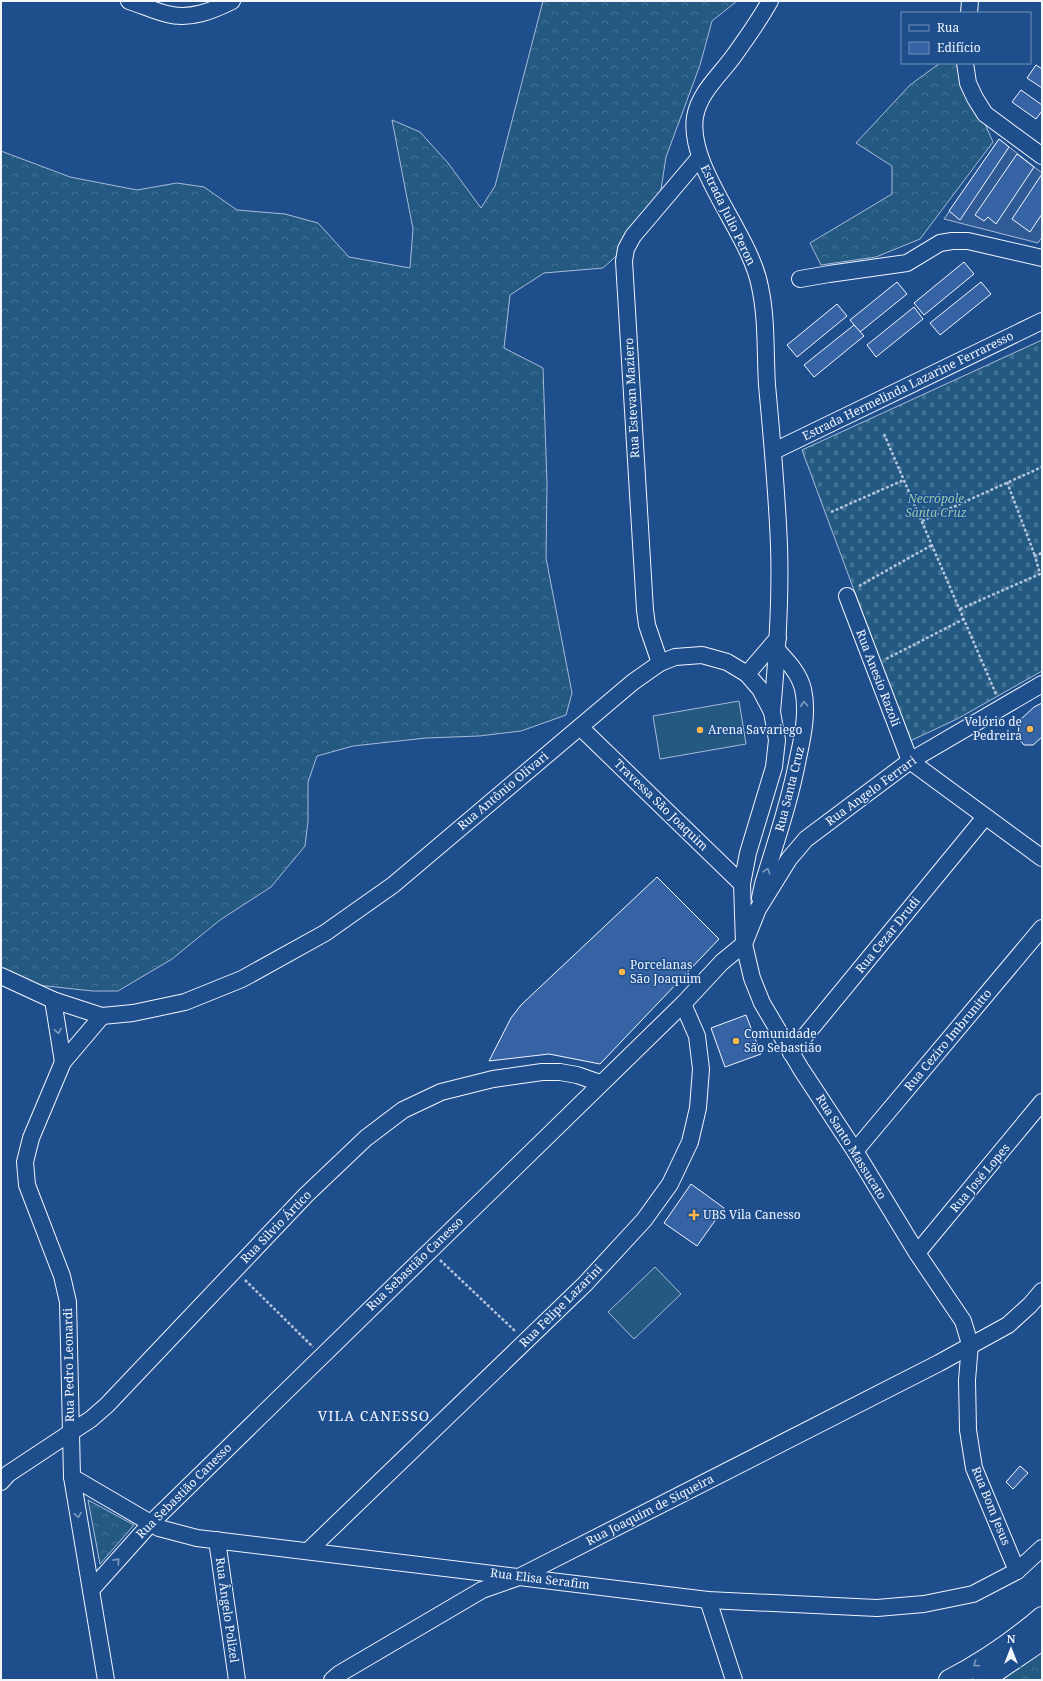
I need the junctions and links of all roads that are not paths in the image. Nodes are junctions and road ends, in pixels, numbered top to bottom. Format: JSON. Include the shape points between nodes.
{"nodes":[{"id":1,"x":129,"y":1,"type":"edge"},
{"id":2,"x":232,"y":1,"type":"edge"},
{"id":3,"x":770,"y":1,"type":"edge"},
{"id":4,"x":970,"y":1,"type":"edge"},
{"id":5,"x":968,"y":12,"type":"edge"},
{"id":6,"x":965,"y":64,"type":"edge"},
{"id":7,"x":1042,"y":156,"type":"edge"},
{"id":8,"x":700,"y":157,"type":"junction"},
{"id":9,"x":1042,"y":258,"type":"edge"},
{"id":10,"x":800,"y":279,"type":"dead end"},
{"id":11,"x":1042,"y":321,"type":"edge"},
{"id":12,"x":774,"y":451,"type":"junction"},
{"id":13,"x":853,"y":591,"type":"road end"},
{"id":14,"x":778,"y":644,"type":"junction"},
{"id":15,"x":660,"y":663,"type":"junction"},
{"id":16,"x":747,"y":674,"type":"junction"},
{"id":17,"x":1042,"y":684,"type":"edge"},
{"id":18,"x":772,"y":712,"type":"junction"},
{"id":19,"x":580,"y":727,"type":"junction"},
{"id":20,"x":910,"y":761,"type":"junction"},
{"id":21,"x":985,"y":817,"type":"junction"},
{"id":22,"x":1042,"y":858,"type":"edge"},
{"id":23,"x":742,"y":884,"type":"junction"},
{"id":24,"x":758,"y":909,"type":"junction"},
{"id":25,"x":1042,"y":928,"type":"edge"},
{"id":26,"x":744,"y":944,"type":"junction"},
{"id":27,"x":1,"y":976,"type":"edge"},
{"id":28,"x":53,"y":1000,"type":"junction"},
{"id":29,"x":683,"y":1004,"type":"junction"},
{"id":30,"x":102,"y":1016,"type":"junction"},
{"id":31,"x":791,"y":1053,"type":"junction"},
{"id":32,"x":63,"y":1062,"type":"junction"},
{"id":33,"x":600,"y":1083,"type":"junction"},
{"id":34,"x":1042,"y":1102,"type":"edge"},
{"id":35,"x":854,"y":1151,"type":"junction"},
{"id":36,"x":917,"y":1253,"type":"junction"},
{"id":37,"x":1042,"y":1291,"type":"edge"},
{"id":38,"x":970,"y":1344,"type":"junction"},
{"id":39,"x":70,"y":1432,"type":"junction"},
{"id":40,"x":72,"y":1477,"type":"junction"},
{"id":41,"x":1,"y":1482,"type":"edge"},
{"id":42,"x":151,"y":1523,"type":"junction"},
{"id":43,"x":217,"y":1540,"type":"junction"},
{"id":44,"x":1042,"y":1548,"type":"edge"},
{"id":45,"x":308,"y":1551,"type":"junction"},
{"id":46,"x":1017,"y":1571,"type":"junction"},
{"id":47,"x":519,"y":1577,"type":"junction"},
{"id":48,"x":91,"y":1590,"type":"junction"},
{"id":49,"x":708,"y":1600,"type":"junction"},
{"id":50,"x":1042,"y":1617,"type":"edge"},
{"id":51,"x":1042,"y":1640,"type":"edge"},
{"id":52,"x":106,"y":1680,"type":"edge"},
{"id":53,"x":237,"y":1680,"type":"edge"},
{"id":54,"x":332,"y":1680,"type":"edge"},
{"id":55,"x":734,"y":1680,"type":"edge"},
{"id":56,"x":949,"y":1680,"type":"edge"},
{"id":57,"x":983,"y":1680,"type":"edge"}],
"edges":[{"from":1,"to":2,"type":"street","via":[[168,15],[189,16],[214,10]]},
{"from":3,"to":8,"type":"street","name":"Estrada Julio Peron","via":[[755,28],[701,98],[695,116],[694,130]]},
{"from":4,"to":5,"type":"street"},
{"from":6,"to":7,"type":"street","via":[[968,83],[985,114]]},
{"from":8,"to":12,"type":"street","name":"Estrada Julio Peron","via":[[752,262],[760,286],[766,330],[767,383]]},
{"from":8,"to":15,"type":"street","name":"Rua Estevan Maziero","via":[[633,236],[626,249],[624,261],[645,610]]},
{"from":9,"to":10,"type":"street","via":[[968,241],[952,241],[940,243],[907,263]]},
{"from":11,"to":12,"type":"street","name":"Estrada Hermelinda Lazarine Ferraresso"},
{"from":12,"to":14,"type":"street","name":"Estrada Julio Peron","via":[[779,547]]},
{"from":13,"to":20,"type":"street","name":"Rua Anesio Razoli"},
{"from":14,"to":16,"type":"street"},
{"from":14,"to":18,"type":"street","name":"Estrada Julio Peron"},
{"from":24,"to":14,"type":"street","name":"Rua Santa Cruz","one_way":true,"via":[[763,884],[791,796],[803,736],[805,706],[802,688]]},
{"from":15,"to":16,"type":"street","name":"Rua Antônio Olivari","via":[[675,657],[702,655],[727,662]]},
{"from":15,"to":19,"type":"street","name":"Rua Antônio Olivari","via":[[633,682]]},
{"from":16,"to":18,"type":"street","name":"Rua Antônio Olivari","via":[[760,689]]},
{"from":17,"to":20,"type":"street","name":"Rua Angelo Ferrari"},
{"from":18,"to":23,"type":"street","name":"Rua Antônio Olivari","via":[[778,740],[774,767],[748,853]]},
{"from":19,"to":23,"type":"street","name":"Travessa São Joaquim"},
{"from":19,"to":30,"type":"street","name":"Rua Antônio Olivari","via":[[392,885],[325,933],[242,979],[185,1002],[132,1013]]},
{"from":20,"to":21,"type":"street"},
{"from":20,"to":24,"type":"street","name":"Rua Angelo Ferrari","via":[[806,839],[789,859]]},
{"from":21,"to":22,"type":"street"},
{"from":21,"to":31,"type":"street","name":"Rua Cezar Drudi"},
{"from":23,"to":26,"type":"street","name":"Rua Antônio Olivari"},
{"from":24,"to":26,"type":"street","name":"Rua Angelo Ferrari"},
{"from":25,"to":35,"type":"street","name":"Rua Ceziro Imbrunitto"},
{"from":26,"to":29,"type":"street","name":"Rua Sebastião Canesso","via":[[722,962]]},
{"from":26,"to":31,"type":"street","name":"Rua Santo Massucato","via":[[752,978],[762,1003]]},
{"from":27,"to":28,"type":"street","name":"Rua Antônio Olivari"},
{"from":28,"to":30,"type":"street","name":"Rua Antônio Olivari"},
{"from":28,"to":32,"type":"street","one_way":true},
{"from":29,"to":33,"type":"street","name":"Rua Sebastião Canesso"},
{"from":29,"to":45,"type":"street","name":"Rua Felipe Lazarini","via":[[697,1036],[701,1069],[698,1108],[690,1142],[670,1184],[644,1220],[585,1284]]},
{"from":30,"to":32,"type":"street","name":"Rua Pedro Leonardi"},
{"from":31,"to":35,"type":"street","name":"Rua Santo Massucato"},
{"from":32,"to":39,"type":"street","name":"Rua Pedro Leonardi","via":[[31,1138],[25,1162],[27,1185],[62,1276],[68,1302]]},
{"from":33,"to":39,"type":"street","name":"Rua Silvio Ártico","via":[[576,1075],[542,1072],[493,1079],[441,1092],[403,1110],[366,1138],[306,1195],[107,1405]]},
{"from":33,"to":42,"type":"street","name":"Rua Sebastião Canesso"},
{"from":34,"to":36,"type":"street","name":"Rua José Lopes"},
{"from":35,"to":36,"type":"street","name":"Rua Santo Massucato"},
{"from":36,"to":38,"type":"street","name":"Rua Santo Massucato","via":[[963,1322]]},
{"from":37,"to":38,"type":"street","name":"Rua Joaquim de Siqueira","via":[[1008,1324]]},
{"from":38,"to":46,"type":"street","name":"Rua Bom Jesus","via":[[967,1380],[968,1430],[974,1468]]},
{"from":38,"to":47,"type":"street","name":"Rua Joaquim de Siqueira","via":[[939,1363]]},
{"from":39,"to":40,"type":"street","name":"Rua Pedro Leonardi"},
{"from":39,"to":41,"type":"street","name":"Rua Silvio Ártico","via":[[8,1474]]},
{"from":40,"to":42,"type":"street","name":"Rua Elisa Serafim"},
{"from":40,"to":48,"type":"street","name":"Rua Pedro Leonardi","one_way":true},
{"from":42,"to":43,"type":"street","name":"Rua Elisa Serafim","via":[[159,1528],[197,1538]]},
{"from":48,"to":42,"type":"street","name":"Rua Sebastião Canesso","one_way":true},
{"from":43,"to":45,"type":"street","name":"Rua Elisa Serafim"},
{"from":43,"to":53,"type":"street","name":"Rua Ângelo Polizel"},
{"from":44,"to":46,"type":"street","name":"Rua Elisa Serafim"},
{"from":45,"to":47,"type":"street","name":"Rua Elisa Serafim"},
{"from":46,"to":49,"type":"street","name":"Rua Elisa Serafim","via":[[973,1594],[924,1604],[893,1607]]},
{"from":47,"to":49,"type":"street","name":"Rua Elisa Serafim"},
{"from":47,"to":54,"type":"street","name":"Rua Joaquim de Siqueira","via":[[482,1590]]},
{"from":48,"to":52,"type":"street","name":"Rua Pedro Leonardi"},
{"from":49,"to":55,"type":"street"},
{"from":50,"to":56,"type":"main road","one_way":true,"via":[[1020,1635]]},
{"from":51,"to":57,"type":"main road"}]}
